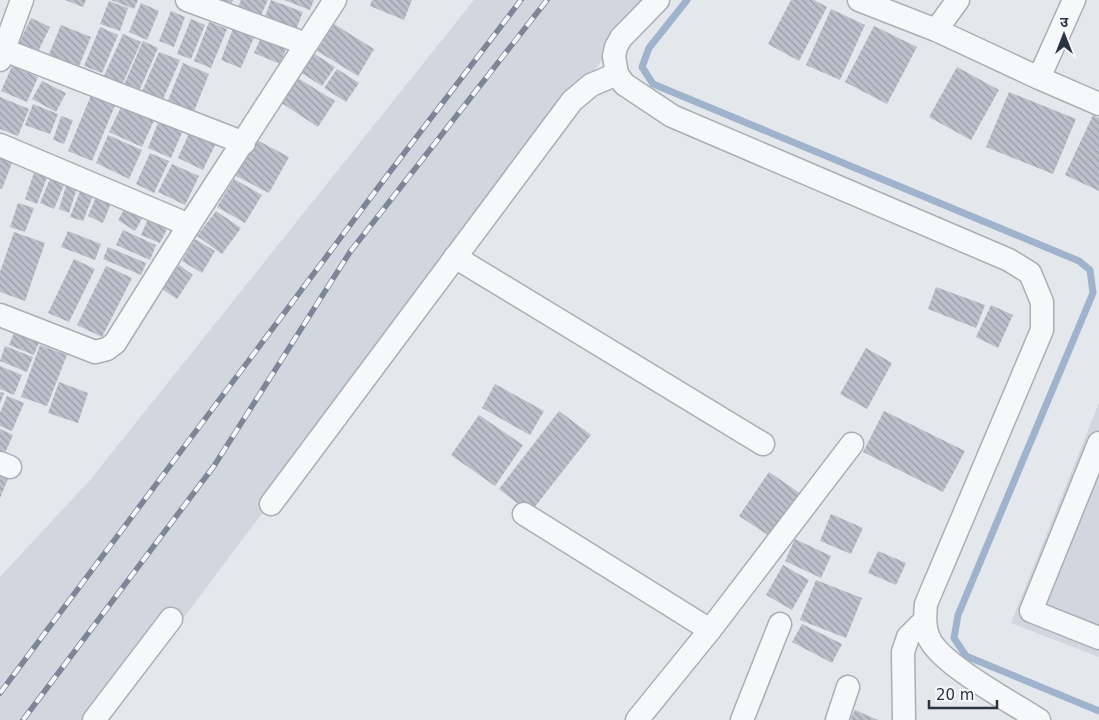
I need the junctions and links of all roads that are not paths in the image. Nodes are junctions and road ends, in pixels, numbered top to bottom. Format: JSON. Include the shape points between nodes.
{"nodes":[{"id":1,"x":335,"y":0,"type":"edge"},
{"id":2,"x":658,"y":0,"type":"edge"},
{"id":3,"x":859,"y":0,"type":"edge"},
{"id":4,"x":1074,"y":0,"type":"edge"},
{"id":5,"x":196,"y":2,"type":"edge"},
{"id":6,"x":951,"y":2,"type":"edge"},
{"id":7,"x":18,"y":3,"type":"edge"},
{"id":8,"x":936,"y":30,"type":"junction"},
{"id":9,"x":306,"y":44,"type":"junction"},
{"id":10,"x":2,"y":55,"type":"edge"},
{"id":11,"x":617,"y":74,"type":"junction"},
{"id":12,"x":1039,"y":78,"type":"junction"},
{"id":13,"x":1099,"y":104,"type":"edge"},
{"id":14,"x":244,"y":143,"type":"junction"},
{"id":15,"x":0,"y":144,"type":"edge"},
{"id":16,"x":189,"y":225,"type":"junction"},
{"id":17,"x":455,"y":257,"type":"junction"},
{"id":18,"x":0,"y":315,"type":"edge"},
{"id":19,"x":1099,"y":443,"type":"edge"},
{"id":20,"x":763,"y":444,"type":"dead end"},
{"id":21,"x":852,"y":444,"type":"dead end"},
{"id":22,"x":271,"y":504,"type":"dead end"},
{"id":23,"x":524,"y":514,"type":"dead end"},
{"id":24,"x":171,"y":619,"type":"dead end"},
{"id":25,"x":924,"y":621,"type":"junction"},
{"id":26,"x":780,"y":624,"type":"dead end"},
{"id":27,"x":710,"y":630,"type":"junction"},
{"id":28,"x":1099,"y":638,"type":"edge"},
{"id":29,"x":848,"y":687,"type":"dead end"},
{"id":30,"x":94,"y":720,"type":"edge"},
{"id":31,"x":637,"y":720,"type":"edge"},
{"id":32,"x":742,"y":720,"type":"edge"},
{"id":33,"x":837,"y":720,"type":"edge"},
{"id":34,"x":904,"y":720,"type":"edge"},
{"id":35,"x":1038,"y":720,"type":"edge"}],
"edges":[{"from":1,"to":9,"type":"street"},
{"from":2,"to":11,"type":"street","via":[[616,47]]},
{"from":3,"to":8,"type":"street"},
{"from":4,"to":12,"type":"street"},
{"from":5,"to":9,"type":"street"},
{"from":6,"to":8,"type":"street"},
{"from":7,"to":10,"type":"street"},
{"from":8,"to":12,"type":"street"},
{"from":9,"to":14,"type":"street"},
{"from":10,"to":14,"type":"street"},
{"from":11,"to":17,"type":"street","via":[[591,86],[572,101]]},
{"from":11,"to":25,"type":"street","via":[[624,84],[672,116],[1009,260],[1030,273],[1042,302],[1042,330],[926,604]]},
{"from":12,"to":13,"type":"street"},
{"from":14,"to":16,"type":"street"},
{"from":15,"to":16,"type":"street"},
{"from":16,"to":18,"type":"street","via":[[115,343],[107,349],[95,352]]},
{"from":17,"to":20,"type":"street"},
{"from":17,"to":22,"type":"street"},
{"from":19,"to":28,"type":"street","via":[[1031,611]]},
{"from":21,"to":27,"type":"street"},
{"from":23,"to":27,"type":"street"},
{"from":24,"to":30,"type":"street"},
{"from":25,"to":34,"type":"street","via":[[908,637],[903,652]]},
{"from":25,"to":35,"type":"street","via":[[928,638],[954,666]]},
{"from":26,"to":32,"type":"street"},
{"from":27,"to":31,"type":"street"},
{"from":29,"to":33,"type":"street"}]}
